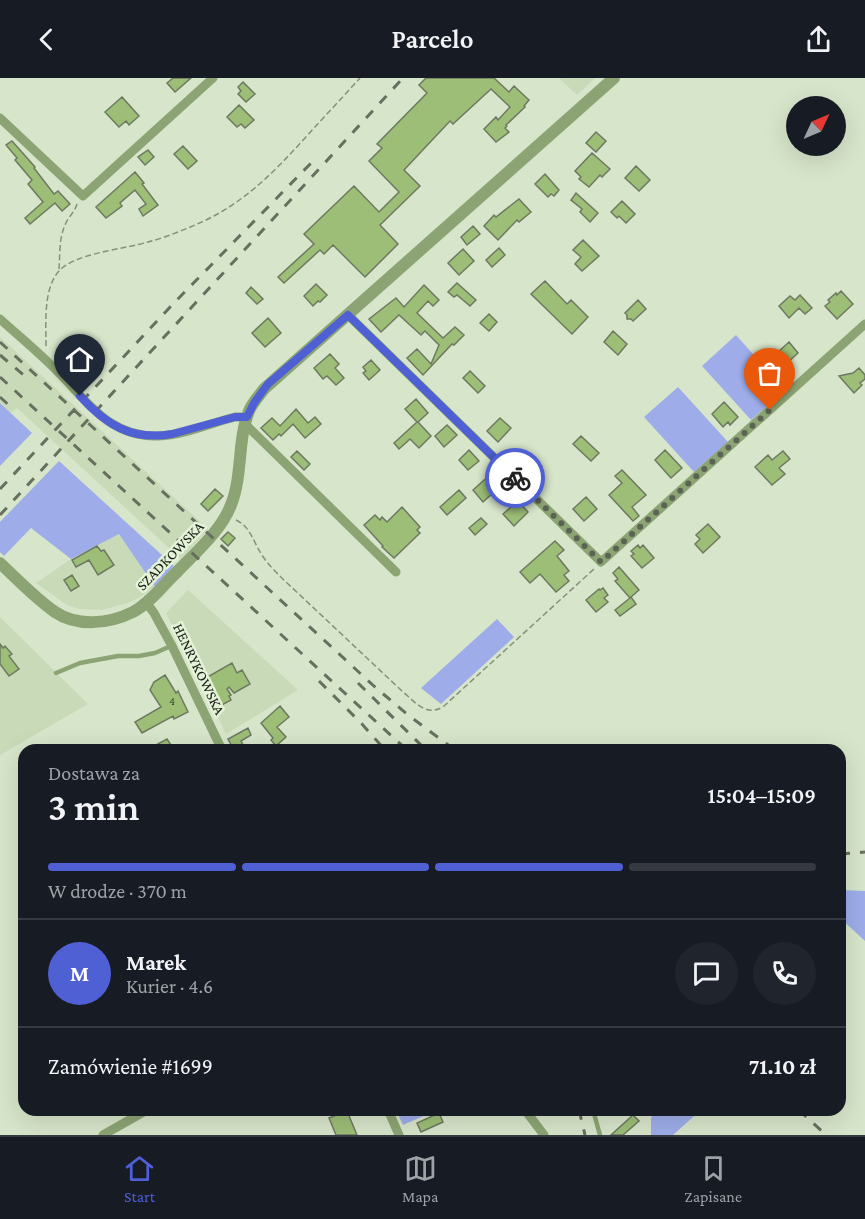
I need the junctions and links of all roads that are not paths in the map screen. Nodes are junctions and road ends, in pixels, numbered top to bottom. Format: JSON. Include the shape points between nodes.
{"nodes":[{"id":1,"x":213,"y":78,"type":"edge"},
{"id":2,"x":614,"y":78,"type":"edge"},
{"id":3,"x":0,"y":118,"type":"edge"},
{"id":4,"x":348,"y":315,"type":"junction"},
{"id":5,"x":0,"y":319,"type":"edge"},
{"id":6,"x":865,"y":324,"type":"edge"},
{"id":7,"x":246,"y":421,"type":"junction"},
{"id":8,"x":2,"y":569,"type":"edge"},
{"id":9,"x":396,"y":572,"type":"dead end"},
{"id":10,"x":146,"y":602,"type":"junction"},
{"id":11,"x":172,"y":646,"type":"junction"},
{"id":12,"x":56,"y":673,"type":"dead end"},
{"id":13,"x":219,"y":744,"type":"edge"},
{"id":14,"x":137,"y":1116,"type":"edge"},
{"id":15,"x":391,"y":1116,"type":"edge"},
{"id":16,"x":530,"y":1116,"type":"edge"},
{"id":17,"x":595,"y":1116,"type":"edge"},
{"id":18,"x":104,"y":1135,"type":"edge"},
{"id":19,"x":399,"y":1135,"type":"edge"},
{"id":20,"x":544,"y":1135,"type":"edge"},
{"id":21,"x":600,"y":1135,"type":"edge"}],
"edges":[{"from":1,"to":3,"type":"street","via":[[83,195]]},
{"from":2,"to":4,"type":"street","name":"SZADKOWSKA"},
{"from":4,"to":6,"type":"street","via":[[601,562]]},
{"from":4,"to":7,"type":"street","name":"SZADKOWSKA","via":[[268,384]]},
{"from":5,"to":7,"type":"street","via":[[89,406],[126,431],[162,436],[235,417]]},
{"from":7,"to":9,"type":"street"},
{"from":7,"to":10,"type":"street","name":"SZADKOWSKA","via":[[231,507],[200,548]]},
{"from":8,"to":10,"type":"street","name":"SZADKOWSKA","via":[[66,618],[100,622],[133,612]]},
{"from":10,"to":11,"type":"street","name":"HENRYKOWSKA"},
{"from":11,"to":12,"type":"lane","via":[[139,656],[80,663]]},
{"from":11,"to":13,"type":"street","name":"HENRYKOWSKA"},
{"from":14,"to":18,"type":"street"},
{"from":15,"to":19,"type":"street"},
{"from":16,"to":20,"type":"street"},
{"from":17,"to":21,"type":"lane"}]}
